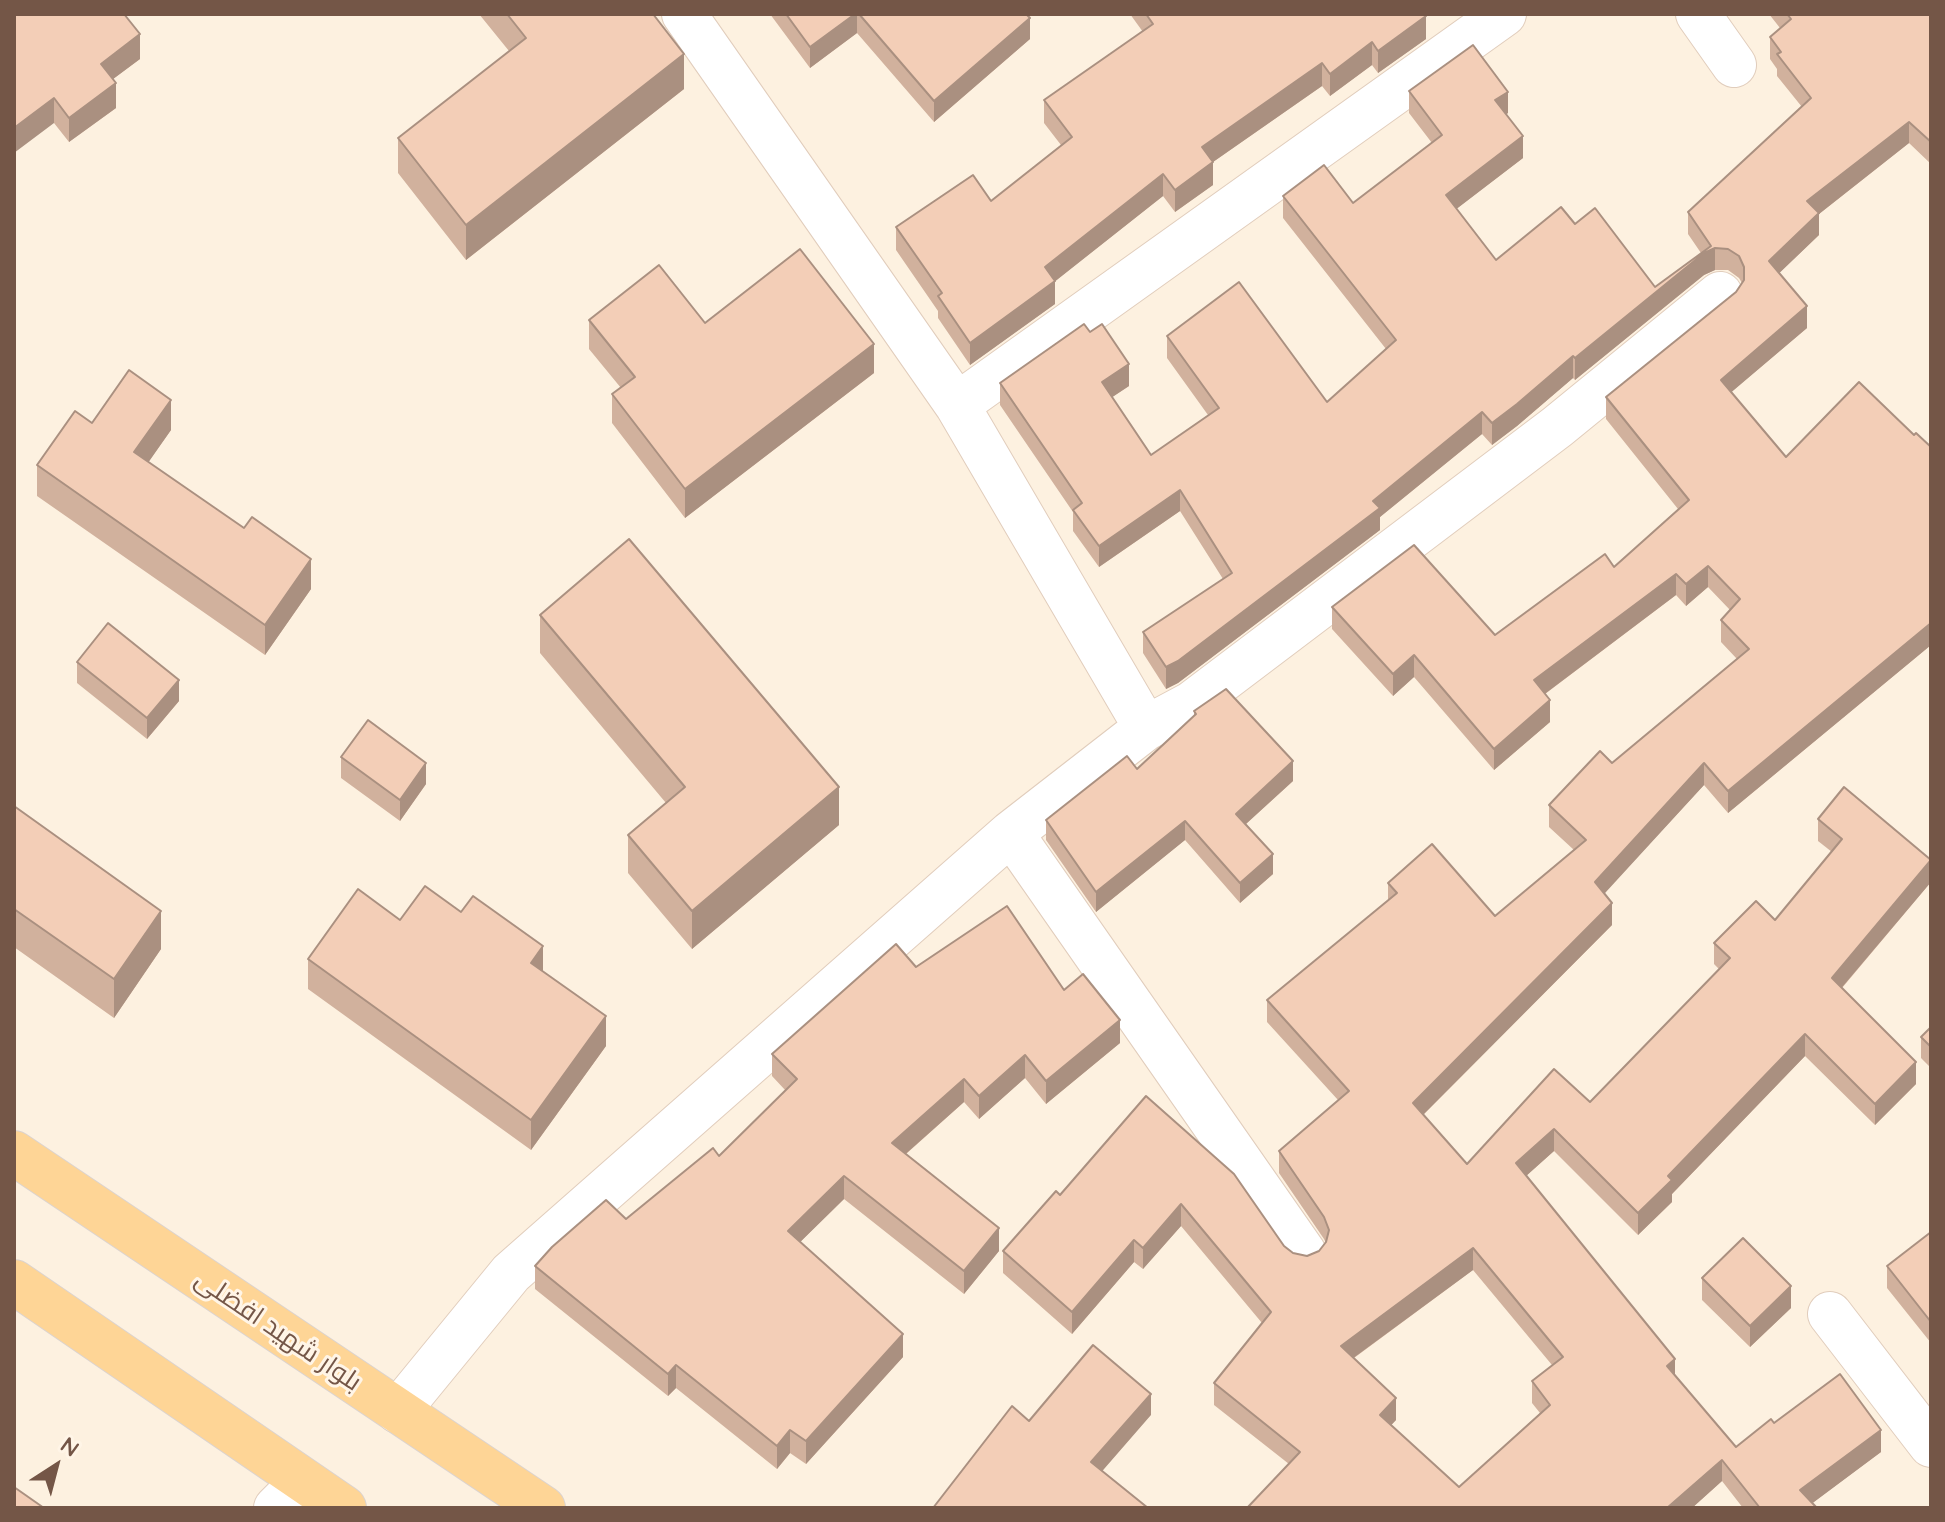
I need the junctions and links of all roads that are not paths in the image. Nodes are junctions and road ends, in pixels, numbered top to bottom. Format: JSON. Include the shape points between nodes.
{"nodes":[{"id":1,"x":684,"y":14,"type":"edge"},
{"id":2,"x":1504,"y":14,"type":"edge"},
{"id":3,"x":1698,"y":14,"type":"edge"},
{"id":4,"x":1734,"y":65,"type":"dead end"},
{"id":5,"x":1720,"y":294,"type":"dead end"},
{"id":6,"x":957,"y":405,"type":"junction"},
{"id":7,"x":1146,"y":728,"type":"junction"},
{"id":8,"x":1011,"y":833,"type":"junction"},
{"id":9,"x":14,"y":1153,"type":"edge"},
{"id":10,"x":1304,"y":1253,"type":"edge"},
{"id":11,"x":14,"y":1282,"type":"edge"},
{"id":12,"x":1830,"y":1314,"type":"dead end"},
{"id":13,"x":398,"y":1411,"type":"junction"},
{"id":14,"x":1931,"y":1445,"type":"edge"},
{"id":15,"x":290,"y":1494,"type":"edge"},
{"id":16,"x":344,"y":1508,"type":"edge"},
{"id":17,"x":543,"y":1508,"type":"edge"}],
"edges":[{"from":1,"to":6,"type":"street"},
{"from":2,"to":6,"type":"street"},
{"from":3,"to":4,"type":"street"},
{"from":5,"to":7,"type":"street","via":[[1557,427],[1191,704]]},
{"from":6,"to":7,"type":"street"},
{"from":7,"to":8,"type":"street"},
{"from":8,"to":10,"type":"street"},
{"from":8,"to":13,"type":"street","via":[[511,1273]]},
{"from":9,"to":13,"type":"main road","name":"بلوار شهید افضلی"},
{"from":11,"to":15,"type":"main road"},
{"from":12,"to":14,"type":"street"},
{"from":13,"to":17,"type":"main road","name":"بلوار شهید افضلی"},
{"from":15,"to":16,"type":"main road"}]}
